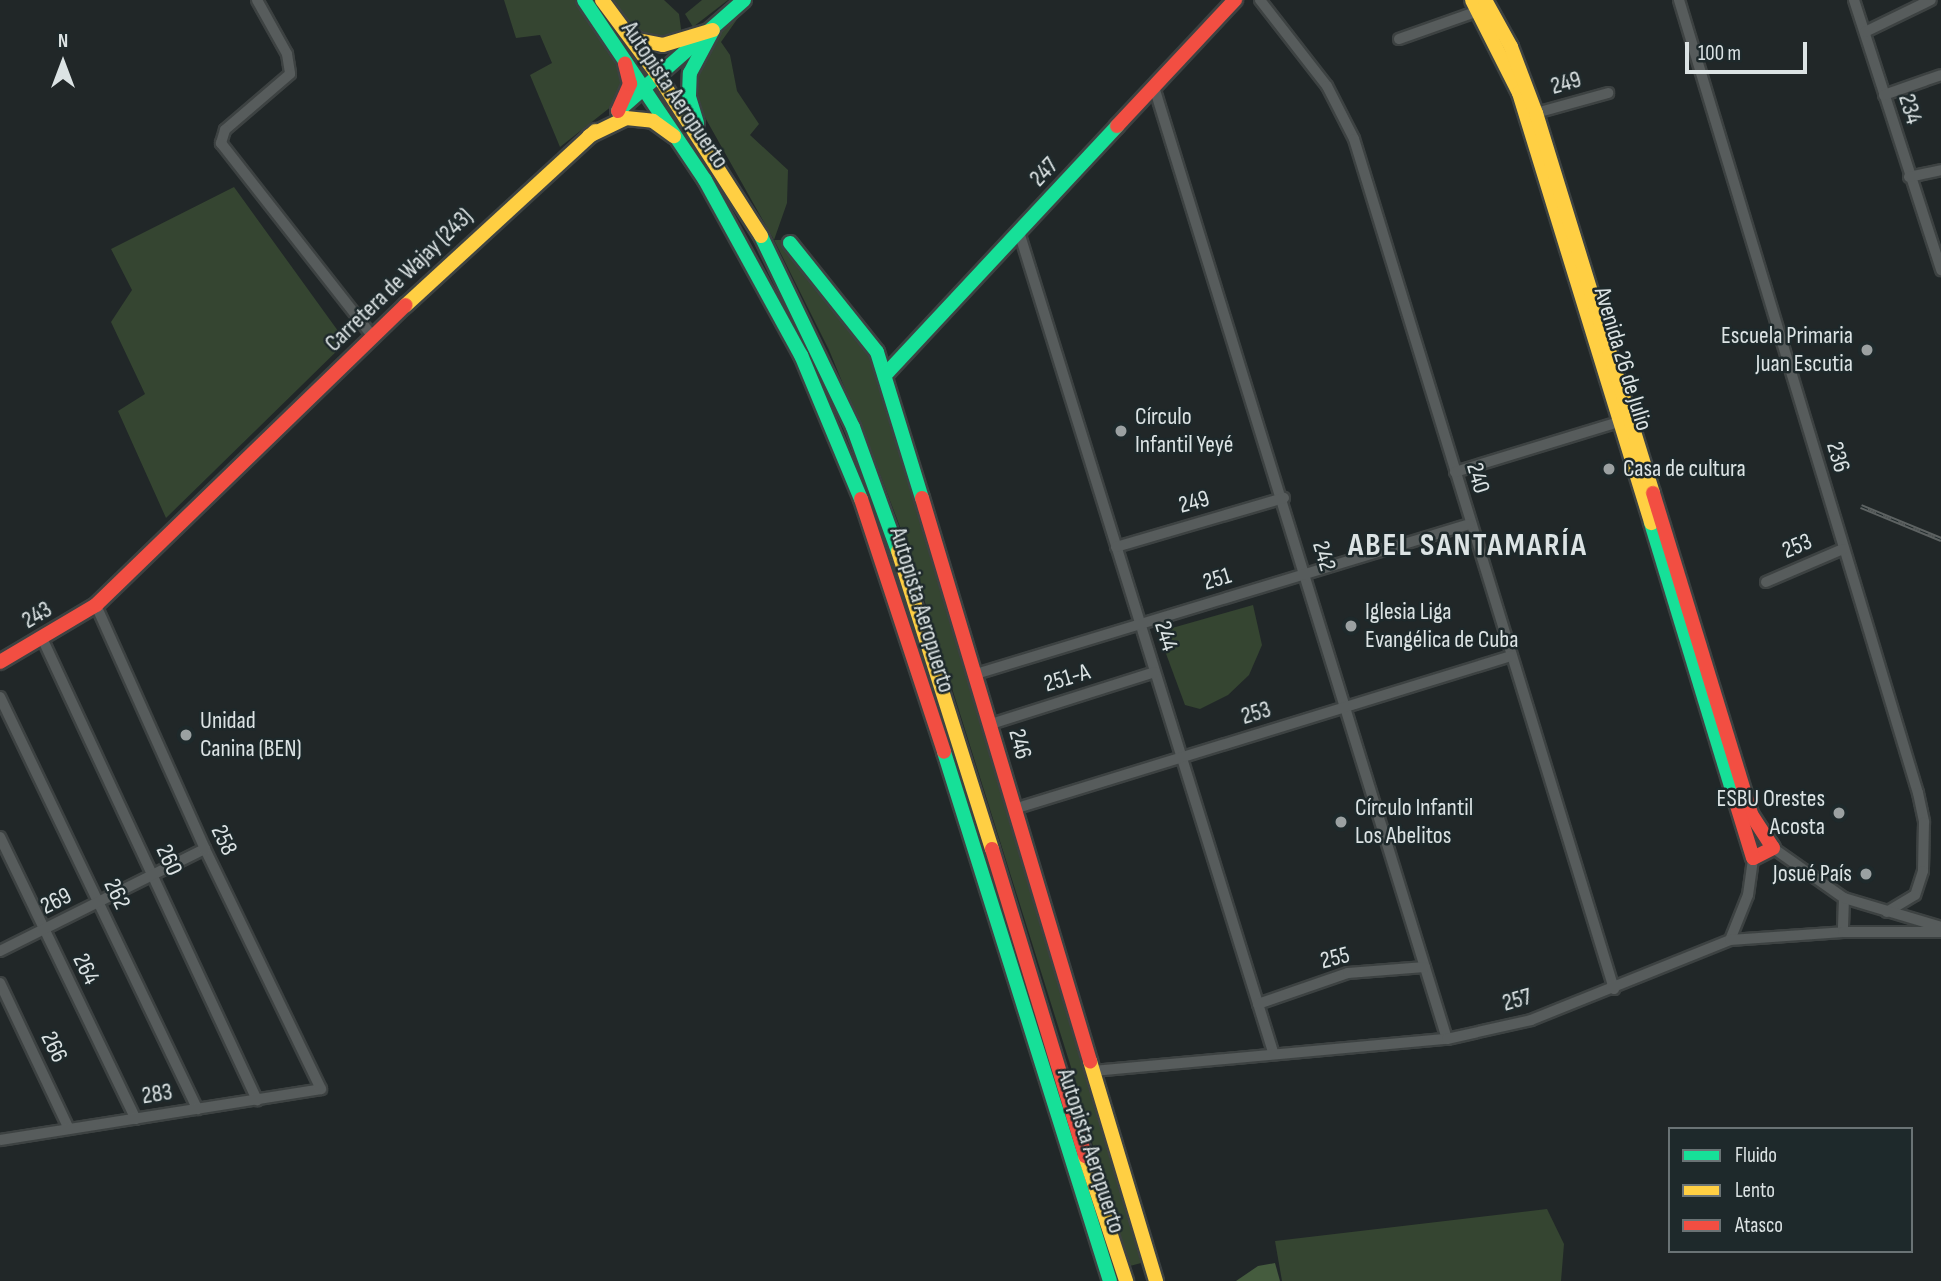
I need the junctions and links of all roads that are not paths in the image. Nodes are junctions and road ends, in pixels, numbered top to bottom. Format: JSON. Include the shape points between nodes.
{"nodes":[{"id":1,"x":257,"y":0,"type":"edge"},
{"id":2,"x":584,"y":0,"type":"edge"},
{"id":3,"x":602,"y":0,"type":"edge"},
{"id":4,"x":744,"y":0,"type":"edge"},
{"id":5,"x":1235,"y":0,"type":"edge"},
{"id":6,"x":1260,"y":0,"type":"edge"},
{"id":7,"x":1679,"y":0,"type":"edge"},
{"id":8,"x":1854,"y":0,"type":"edge"},
{"id":9,"x":1931,"y":0,"type":"edge"},
{"id":10,"x":1481,"y":4,"type":"edge"},
{"id":11,"x":622,"y":27,"type":"junction"},
{"id":12,"x":713,"y":30,"type":"junction"},
{"id":13,"x":1865,"y":32,"type":"junction"},
{"id":14,"x":1399,"y":39,"type":"dead end"},
{"id":15,"x":619,"y":48,"type":"junction"},
{"id":16,"x":1941,"y":75,"type":"edge"},
{"id":17,"x":659,"y":77,"type":"junction"},
{"id":18,"x":1154,"y":87,"type":"junction"},
{"id":19,"x":647,"y":88,"type":"junction"},
{"id":20,"x":1608,"y":93,"type":"dead end"},
{"id":21,"x":1884,"y":95,"type":"junction"},
{"id":22,"x":618,"y":111,"type":"junction"},
{"id":23,"x":1536,"y":113,"type":"junction"},
{"id":24,"x":589,"y":136,"type":"junction"},
{"id":25,"x":702,"y":140,"type":"junction"},
{"id":26,"x":684,"y":145,"type":"junction"},
{"id":27,"x":1941,"y":170,"type":"edge"},
{"id":28,"x":1909,"y":177,"type":"junction"},
{"id":29,"x":1019,"y":233,"type":"junction"},
{"id":30,"x":790,"y":243,"type":"dead end"},
{"id":31,"x":1941,"y":270,"type":"edge"},
{"id":32,"x":373,"y":338,"type":"junction"},
{"id":33,"x":885,"y":375,"type":"junction"},
{"id":34,"x":1624,"y":421,"type":"junction"},
{"id":35,"x":1455,"y":472,"type":"junction"},
{"id":36,"x":1284,"y":498,"type":"junction"},
{"id":37,"x":1470,"y":524,"type":"junction"},
{"id":38,"x":1116,"y":547,"type":"junction"},
{"id":39,"x":1843,"y":549,"type":"junction"},
{"id":40,"x":1307,"y":573,"type":"junction"},
{"id":41,"x":1766,"y":582,"type":"dead end"},
{"id":42,"x":96,"y":605,"type":"junction"},
{"id":43,"x":1681,"y":607,"type":"junction"},
{"id":44,"x":1140,"y":624,"type":"junction"},
{"id":45,"x":43,"y":638,"type":"junction"},
{"id":46,"x":1511,"y":656,"type":"junction"},
{"id":47,"x":0,"y":662,"type":"edge"},
{"id":48,"x":1155,"y":672,"type":"junction"},
{"id":49,"x":976,"y":674,"type":"junction"},
{"id":50,"x":0,"y":697,"type":"edge"},
{"id":51,"x":1347,"y":707,"type":"junction"},
{"id":52,"x":991,"y":724,"type":"junction"},
{"id":53,"x":1181,"y":758,"type":"junction"},
{"id":54,"x":1014,"y":809,"type":"junction"},
{"id":55,"x":0,"y":837,"type":"edge"},
{"id":56,"x":1773,"y":848,"type":"junction"},
{"id":57,"x":205,"y":849,"type":"junction"},
{"id":58,"x":1754,"y":858,"type":"junction"},
{"id":59,"x":153,"y":876,"type":"junction"},
{"id":60,"x":1915,"y":895,"type":"junction"},
{"id":61,"x":1844,"y":898,"type":"junction"},
{"id":62,"x":98,"y":903,"type":"junction"},
{"id":63,"x":1887,"y":912,"type":"junction"},
{"id":64,"x":1916,"y":919,"type":"junction"},
{"id":65,"x":44,"y":930,"type":"junction"},
{"id":66,"x":1941,"y":930,"type":"edge"},
{"id":67,"x":1843,"y":932,"type":"junction"},
{"id":68,"x":1730,"y":940,"type":"junction"},
{"id":69,"x":0,"y":951,"type":"edge"},
{"id":70,"x":1425,"y":967,"type":"junction"},
{"id":71,"x":0,"y":983,"type":"edge"},
{"id":72,"x":1614,"y":989,"type":"junction"},
{"id":73,"x":1258,"y":1004,"type":"junction"},
{"id":74,"x":1447,"y":1039,"type":"junction"},
{"id":75,"x":1273,"y":1052,"type":"junction"},
{"id":76,"x":1093,"y":1071,"type":"junction"},
{"id":77,"x":321,"y":1089,"type":"joint"},
{"id":78,"x":257,"y":1100,"type":"junction"},
{"id":79,"x":197,"y":1109,"type":"junction"},
{"id":80,"x":135,"y":1119,"type":"junction"},
{"id":81,"x":0,"y":1127,"type":"edge"},
{"id":82,"x":69,"y":1129,"type":"junction"},
{"id":83,"x":3,"y":1140,"type":"edge"},
{"id":84,"x":1109,"y":1279,"type":"edge"},
{"id":85,"x":1126,"y":1281,"type":"edge"},
{"id":86,"x":1156,"y":1281,"type":"edge"}],
"edges":[{"from":1,"to":32,"type":"street","via":[[287,54],[290,74],[225,130],[221,143]]},
{"from":2,"to":15,"type":"main road","name":"Autopista Aeropuerto"},
{"from":3,"to":11,"type":"main road","name":"Autopista Aeropuerto"},
{"from":4,"to":12,"type":"main road","name":"Carretera de Wajay (243)"},
{"from":5,"to":18,"type":"main road","name":"247"},
{"from":6,"to":35,"type":"street","name":"240","via":[[1327,86],[1354,139]]},
{"from":7,"to":39,"type":"street","name":"236"},
{"from":8,"to":13,"type":"street","name":"234"},
{"from":9,"to":13,"type":"street"},
{"from":10,"to":14,"type":"street"},
{"from":10,"to":23,"type":"main road","name":"Avenida 26 de Julio","via":[[1511,47]]},
{"from":10,"to":34,"type":"main road","name":"Avenida 26 de Julio","via":[[1520,93]]},
{"from":11,"to":12,"type":"main road","via":[[638,40],[663,45]]},
{"from":11,"to":17,"type":"main road","name":"Autopista Aeropuerto"},
{"from":12,"to":17,"type":"main road","name":"Carretera de Wajay (243)"},
{"from":12,"to":25,"type":"main road","via":[[696,55],[689,85]]},
{"from":13,"to":21,"type":"street","name":"234"},
{"from":15,"to":19,"type":"main road","name":"Autopista Aeropuerto"},
{"from":15,"to":22,"type":"main road","via":[[630,84]]},
{"from":16,"to":21,"type":"street"},
{"from":17,"to":19,"type":"main road","name":"Carretera de Wajay (243)"},
{"from":17,"to":25,"type":"main road","name":"Autopista Aeropuerto"},
{"from":18,"to":29,"type":"main road","name":"247"},
{"from":18,"to":36,"type":"street","name":"242"},
{"from":19,"to":22,"type":"main road","name":"Carretera de Wajay (243)"},
{"from":19,"to":26,"type":"main road","name":"Autopista Aeropuerto"},
{"from":20,"to":23,"type":"street","name":"249"},
{"from":21,"to":28,"type":"street","name":"234"},
{"from":22,"to":24,"type":"main road","name":"Carretera de Wajay (243)"},
{"from":23,"to":34,"type":"main road","name":"Avenida 26 de Julio"},
{"from":24,"to":26,"type":"main road","via":[[612,123],[638,118],[665,128]]},
{"from":24,"to":32,"type":"main road","name":"Carretera de Wajay (243)","via":[[501,213]]},
{"from":25,"to":85,"type":"main road","name":"Autopista Aeropuerto","via":[[789,288],[888,516]]},
{"from":26,"to":84,"type":"main road","name":"Autopista Aeropuerto","via":[[801,355],[868,515]]},
{"from":27,"to":28,"type":"street"},
{"from":28,"to":31,"type":"street","name":"234"},
{"from":29,"to":33,"type":"main road","name":"247"},
{"from":29,"to":38,"type":"street","name":"244"},
{"from":30,"to":33,"type":"main road","name":"246","via":[[877,352]]},
{"from":32,"to":42,"type":"main road","name":"Carretera de Wajay (243)"},
{"from":33,"to":49,"type":"main road","name":"246"},
{"from":34,"to":35,"type":"street"},
{"from":34,"to":43,"type":"main road","name":"Avenida 26 de Julio"},
{"from":35,"to":37,"type":"street","name":"240"},
{"from":36,"to":38,"type":"street","name":"249"},
{"from":36,"to":40,"type":"street","name":"242"},
{"from":37,"to":40,"type":"street","name":"251"},
{"from":37,"to":46,"type":"street","name":"240"},
{"from":38,"to":44,"type":"street","name":"244"},
{"from":39,"to":41,"type":"street","name":"253"},
{"from":39,"to":60,"type":"street","name":"236","via":[[1920,802],[1925,845]]},
{"from":40,"to":44,"type":"street","name":"251"},
{"from":40,"to":51,"type":"street","name":"242"},
{"from":42,"to":45,"type":"main road","name":"243"},
{"from":42,"to":57,"type":"street","name":"258"},
{"from":43,"to":56,"type":"main road","name":"Avenida 26 de Julio","via":[[1751,814]]},
{"from":43,"to":58,"type":"main road","name":"Avenida 26 de Julio"},
{"from":44,"to":48,"type":"street","name":"244"},
{"from":44,"to":49,"type":"street","name":"251"},
{"from":45,"to":47,"type":"main road","name":"243"},
{"from":45,"to":59,"type":"street","name":"260"},
{"from":46,"to":51,"type":"street","name":"253"},
{"from":46,"to":72,"type":"street","name":"240"},
{"from":48,"to":52,"type":"street","name":"251-A"},
{"from":48,"to":53,"type":"street","name":"244"},
{"from":49,"to":52,"type":"main road","name":"246"},
{"from":50,"to":62,"type":"street","name":"262"},
{"from":51,"to":53,"type":"street","name":"253"},
{"from":51,"to":70,"type":"street","name":"242"},
{"from":52,"to":54,"type":"main road","name":"246"},
{"from":53,"to":54,"type":"street","name":"253"},
{"from":53,"to":73,"type":"street","name":"244"},
{"from":54,"to":76,"type":"main road","name":"246"},
{"from":55,"to":65,"type":"street","name":"264"},
{"from":56,"to":58,"type":"main road"},
{"from":56,"to":61,"type":"street","name":"Avenida 26 de Julio"},
{"from":57,"to":59,"type":"street","name":"269"},
{"from":57,"to":77,"type":"street","name":"258"},
{"from":58,"to":68,"type":"street","name":"Avenida 26 de Julio","via":[[1748,895]]},
{"from":59,"to":62,"type":"street","name":"269"},
{"from":59,"to":78,"type":"street","name":"260"},
{"from":60,"to":63,"type":"street"},
{"from":60,"to":64,"type":"street","name":"236"},
{"from":61,"to":63,"type":"street","name":"Avenida 26 de Julio"},
{"from":61,"to":67,"type":"street"},
{"from":62,"to":65,"type":"street","name":"269"},
{"from":62,"to":79,"type":"street","name":"262"},
{"from":63,"to":64,"type":"street","name":"257"},
{"from":64,"to":66,"type":"street","name":"257"},
{"from":65,"to":69,"type":"street","name":"269"},
{"from":65,"to":80,"type":"street","name":"264"},
{"from":66,"to":67,"type":"street","name":"257"},
{"from":67,"to":68,"type":"street","name":"257"},
{"from":68,"to":72,"type":"street","name":"257"},
{"from":70,"to":73,"type":"street","name":"255","via":[[1348,973]]},
{"from":70,"to":74,"type":"street","name":"242"},
{"from":71,"to":82,"type":"street","name":"266"},
{"from":72,"to":74,"type":"street","name":"257","via":[[1531,1020]]},
{"from":73,"to":75,"type":"street","name":"244"},
{"from":74,"to":75,"type":"street","name":"257"},
{"from":75,"to":76,"type":"street","name":"257"},
{"from":76,"to":86,"type":"main road","name":"246"},
{"from":77,"to":78,"type":"street","name":"283"},
{"from":78,"to":79,"type":"street","name":"283"},
{"from":79,"to":80,"type":"street","name":"283"},
{"from":80,"to":82,"type":"street","name":"283"},
{"from":81,"to":83,"type":"street"},
{"from":82,"to":83,"type":"street","name":"283"}]}
